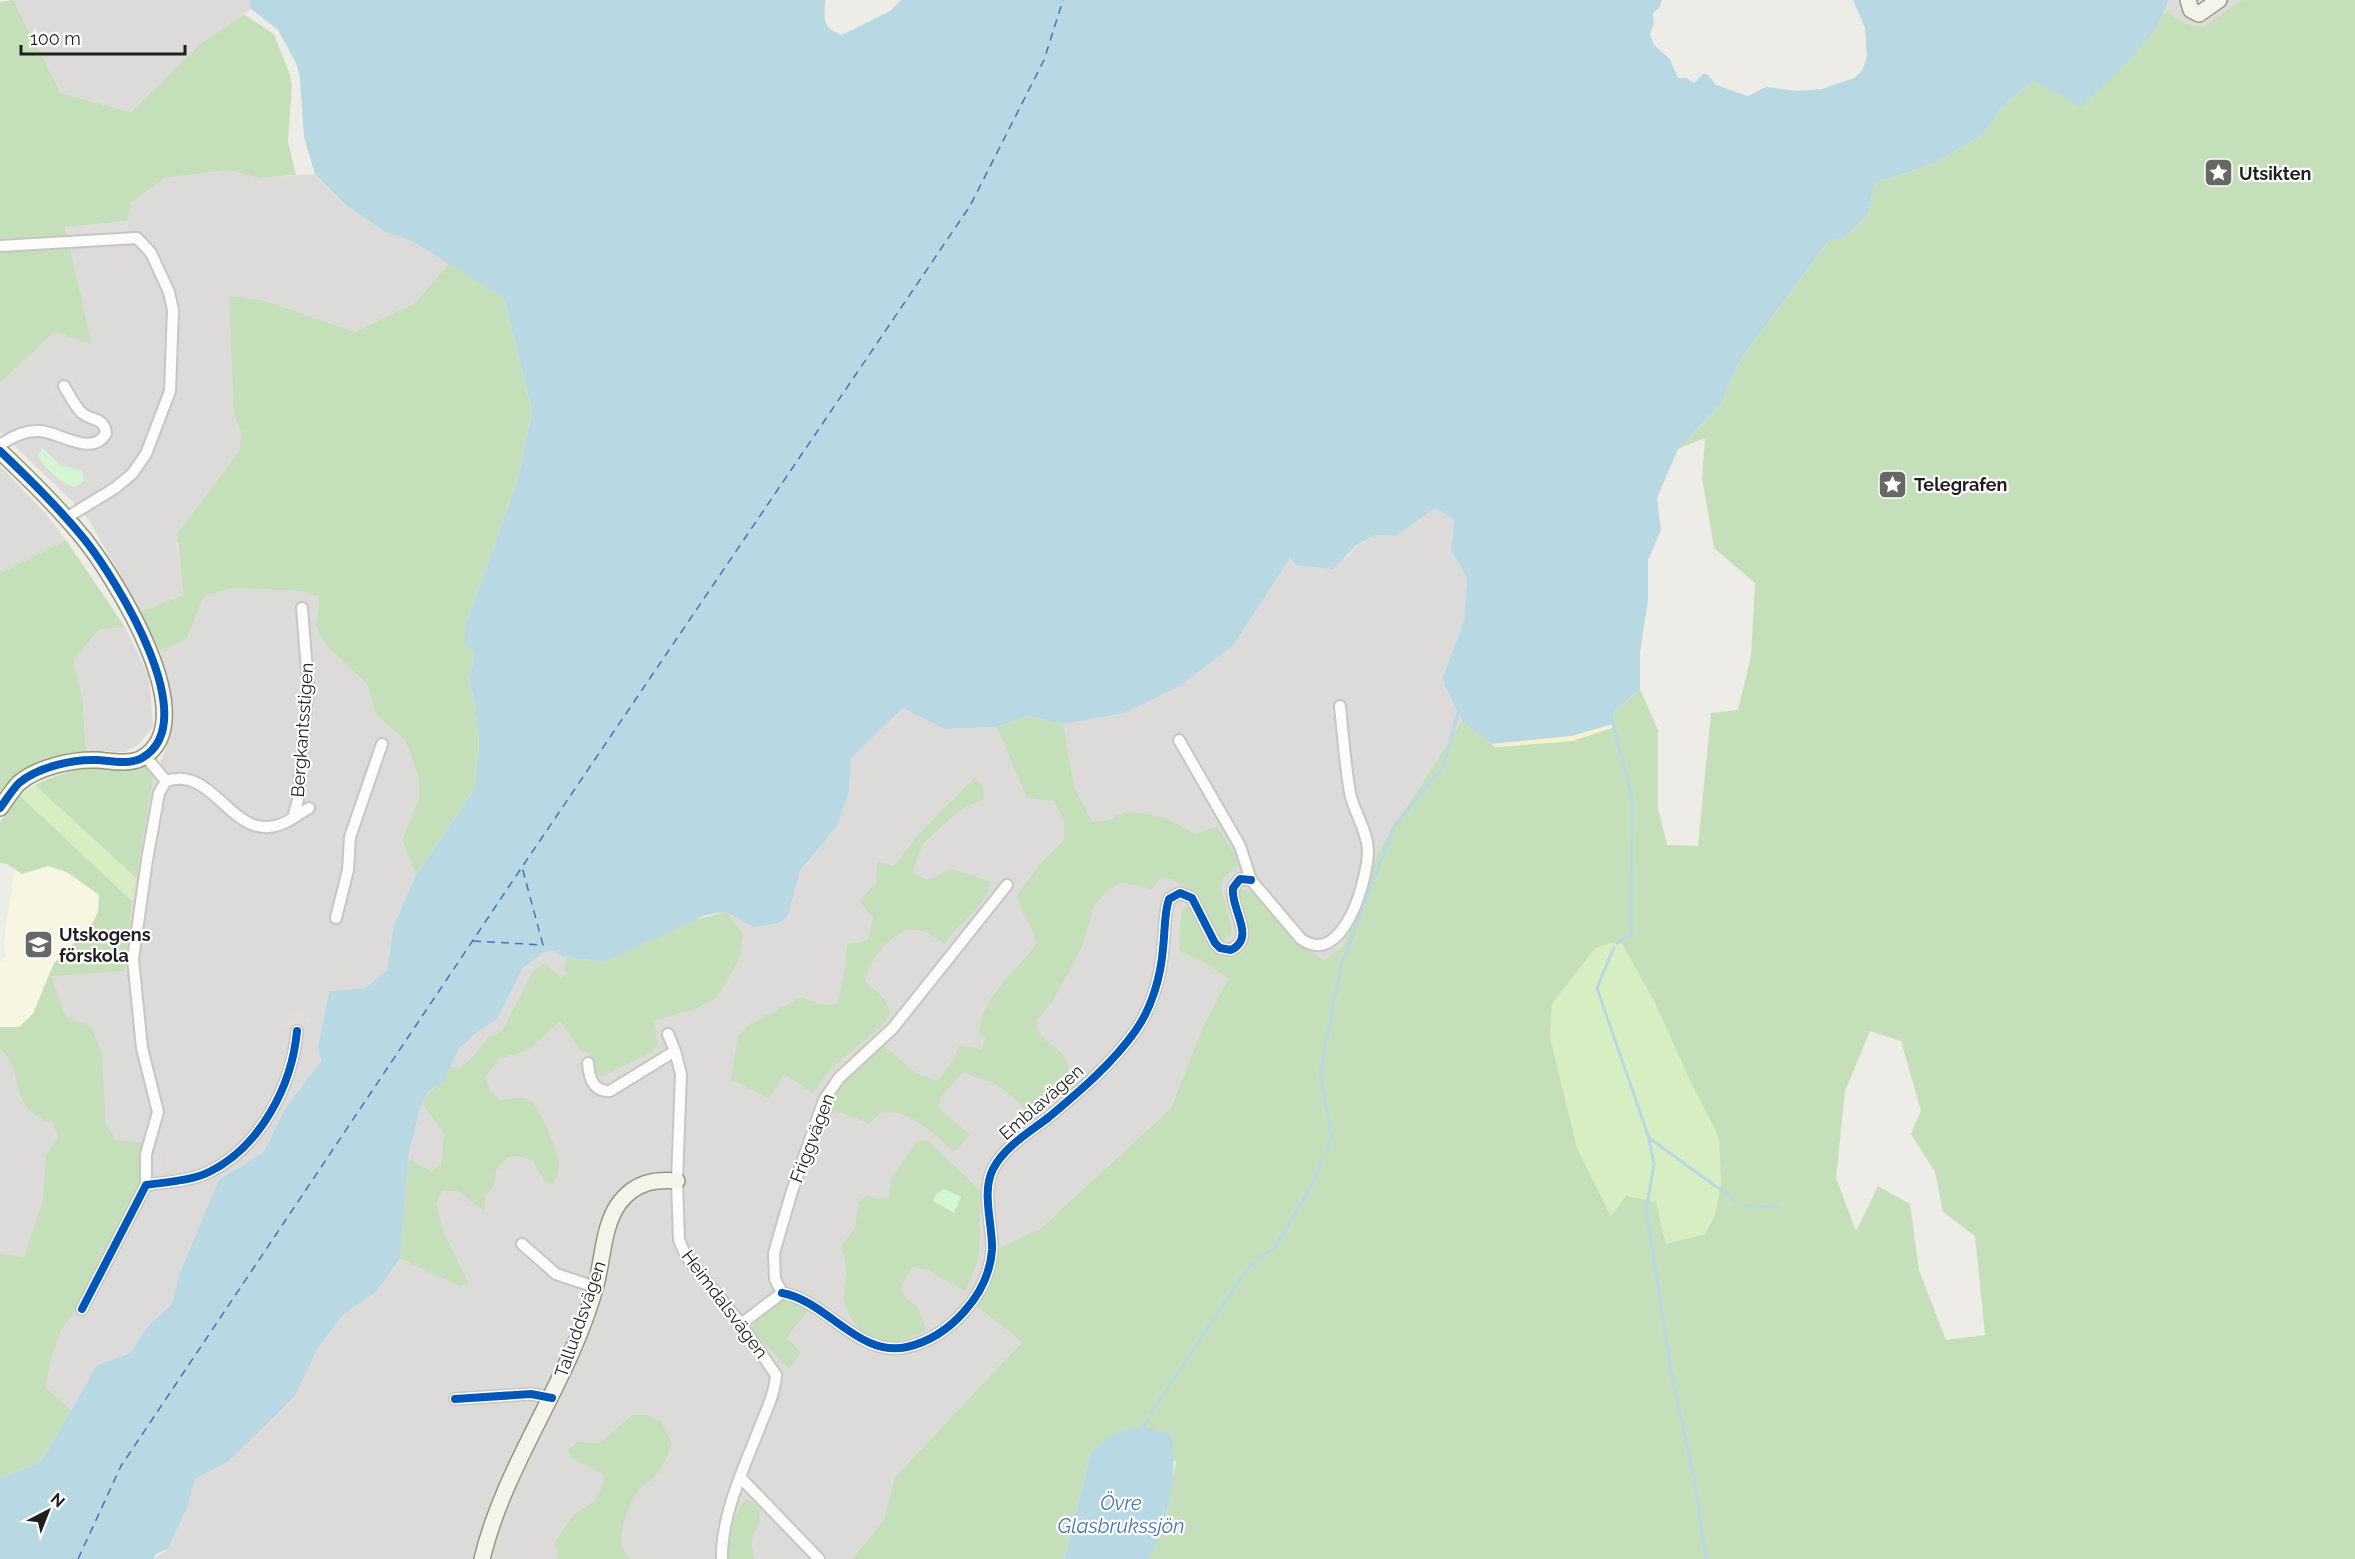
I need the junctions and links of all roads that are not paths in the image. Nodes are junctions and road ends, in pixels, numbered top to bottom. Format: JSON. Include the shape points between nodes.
{"nodes":[{"id":1,"x":2188,"y":0,"type":"edge"},
{"id":2,"x":2219,"y":0,"type":"edge"},
{"id":3,"x":0,"y":246,"type":"edge"},
{"id":4,"x":64,"y":386,"type":"dead end"},
{"id":5,"x":0,"y":445,"type":"edge"},
{"id":6,"x":0,"y":451,"type":"edge"},
{"id":7,"x":66,"y":518,"type":"junction"},
{"id":8,"x":302,"y":608,"type":"dead end"},
{"id":9,"x":1340,"y":706,"type":"dead end"},
{"id":10,"x":1179,"y":740,"type":"dead end"},
{"id":11,"x":382,"y":744,"type":"dead end"},
{"id":12,"x":145,"y":756,"type":"junction"},
{"id":13,"x":166,"y":781,"type":"junction"},
{"id":14,"x":0,"y":808,"type":"edge"},
{"id":15,"x":309,"y":808,"type":"dead end"},
{"id":16,"x":292,"y":818,"type":"junction"},
{"id":17,"x":1251,"y":880,"type":"junction"},
{"id":18,"x":1007,"y":885,"type":"dead end"},
{"id":19,"x":336,"y":918,"type":"dead end"},
{"id":20,"x":297,"y":1031,"type":"dead end"},
{"id":21,"x":668,"y":1034,"type":"dead end"},
{"id":22,"x":675,"y":1051,"type":"junction"},
{"id":23,"x":588,"y":1063,"type":"dead end"},
{"id":24,"x":676,"y":1181,"type":"junction"},
{"id":25,"x":146,"y":1185,"type":"junction"},
{"id":26,"x":522,"y":1244,"type":"dead end"},
{"id":27,"x":595,"y":1287,"type":"junction"},
{"id":28,"x":782,"y":1293,"type":"junction"},
{"id":29,"x":82,"y":1309,"type":"dead end"},
{"id":30,"x":741,"y":1324,"type":"junction"},
{"id":31,"x":552,"y":1398,"type":"junction"},
{"id":32,"x":455,"y":1399,"type":"dead end"},
{"id":33,"x":741,"y":1478,"type":"junction"},
{"id":34,"x":482,"y":1559,"type":"edge"},
{"id":35,"x":722,"y":1559,"type":"edge"},
{"id":36,"x":819,"y":1559,"type":"edge"}],
"edges":[{"from":1,"to":2,"type":"street","via":[[2191,10],[2199,14]]},
{"from":3,"to":7,"type":"street","via":[[137,238],[151,253],[169,292],[173,310],[170,391],[146,454],[132,474],[115,488]]},
{"from":4,"to":5,"type":"street","via":[[82,414],[97,418],[105,426],[103,438],[92,443],[76,442],[39,431],[11,437]]},
{"from":6,"to":7,"type":"street"},
{"from":7,"to":12,"type":"street","via":[[93,550],[116,587],[160,678],[165,722],[158,741]]},
{"from":8,"to":16,"type":"street","name":"Bergkantsstigen","via":[[308,683],[298,800]]},
{"from":9,"to":17,"type":"street","via":[[1350,791],[1368,854],[1346,926],[1329,943],[1310,945],[1288,927]]},
{"from":10,"to":17,"type":"street","via":[[1240,846]]},
{"from":11,"to":19,"type":"street","via":[[350,837],[348,870]]},
{"from":12,"to":13,"type":"street"},
{"from":12,"to":14,"type":"street","via":[[126,762],[86,761],[49,768],[19,783]]},
{"from":13,"to":16,"type":"street","name":"Bergkantsstigen","via":[[173,778],[203,786],[241,820],[254,826],[275,828]]},
{"from":13,"to":25,"type":"street","via":[[159,793],[133,959],[142,1048],[158,1112],[146,1154]]},
{"from":15,"to":16,"type":"street"},
{"from":17,"to":28,"type":"street","name":"Emblavägen","via":[[1240,879],[1233,888],[1243,934],[1231,950],[1215,943],[1192,898],[1184,894],[1172,896],[1167,907],[1157,981],[1137,1029],[1104,1067],[1019,1139],[992,1171],[989,1268],[977,1294],[957,1319],[921,1343],[905,1348],[875,1347],[820,1308],[799,1296]]},
{"from":18,"to":28,"type":"street","name":"Friggvägen","via":[[893,1028],[838,1078],[824,1100],[774,1253],[775,1279]]},
{"from":20,"to":25,"type":"street","via":[[294,1056],[275,1105],[255,1133],[209,1172]]},
{"from":21,"to":22,"type":"street","name":"Heimdalsvägen"},
{"from":22,"to":23,"type":"street","via":[[610,1091],[594,1086]]},
{"from":22,"to":24,"type":"street","name":"Heimdalsvägen","via":[[681,1074]]},
{"from":24,"to":27,"type":"street","name":"Talluddsvägen","via":[[651,1180],[621,1200],[612,1215]]},
{"from":24,"to":30,"type":"street","name":"Heimdalsvägen","via":[[681,1248]]},
{"from":25,"to":29,"type":"street"},
{"from":26,"to":27,"type":"street","via":[[556,1274]]},
{"from":27,"to":31,"type":"street","name":"Talluddsvägen"},
{"from":28,"to":30,"type":"street"},
{"from":30,"to":33,"type":"street","name":"Heimdalsvägen","via":[[776,1375]]},
{"from":31,"to":32,"type":"street","via":[[531,1394]]},
{"from":31,"to":34,"type":"street","name":"Talluddsvägen","via":[[497,1509]]},
{"from":33,"to":35,"type":"street","name":"Heimdalsvägen","via":[[722,1544]]},
{"from":33,"to":36,"type":"street"}]}
